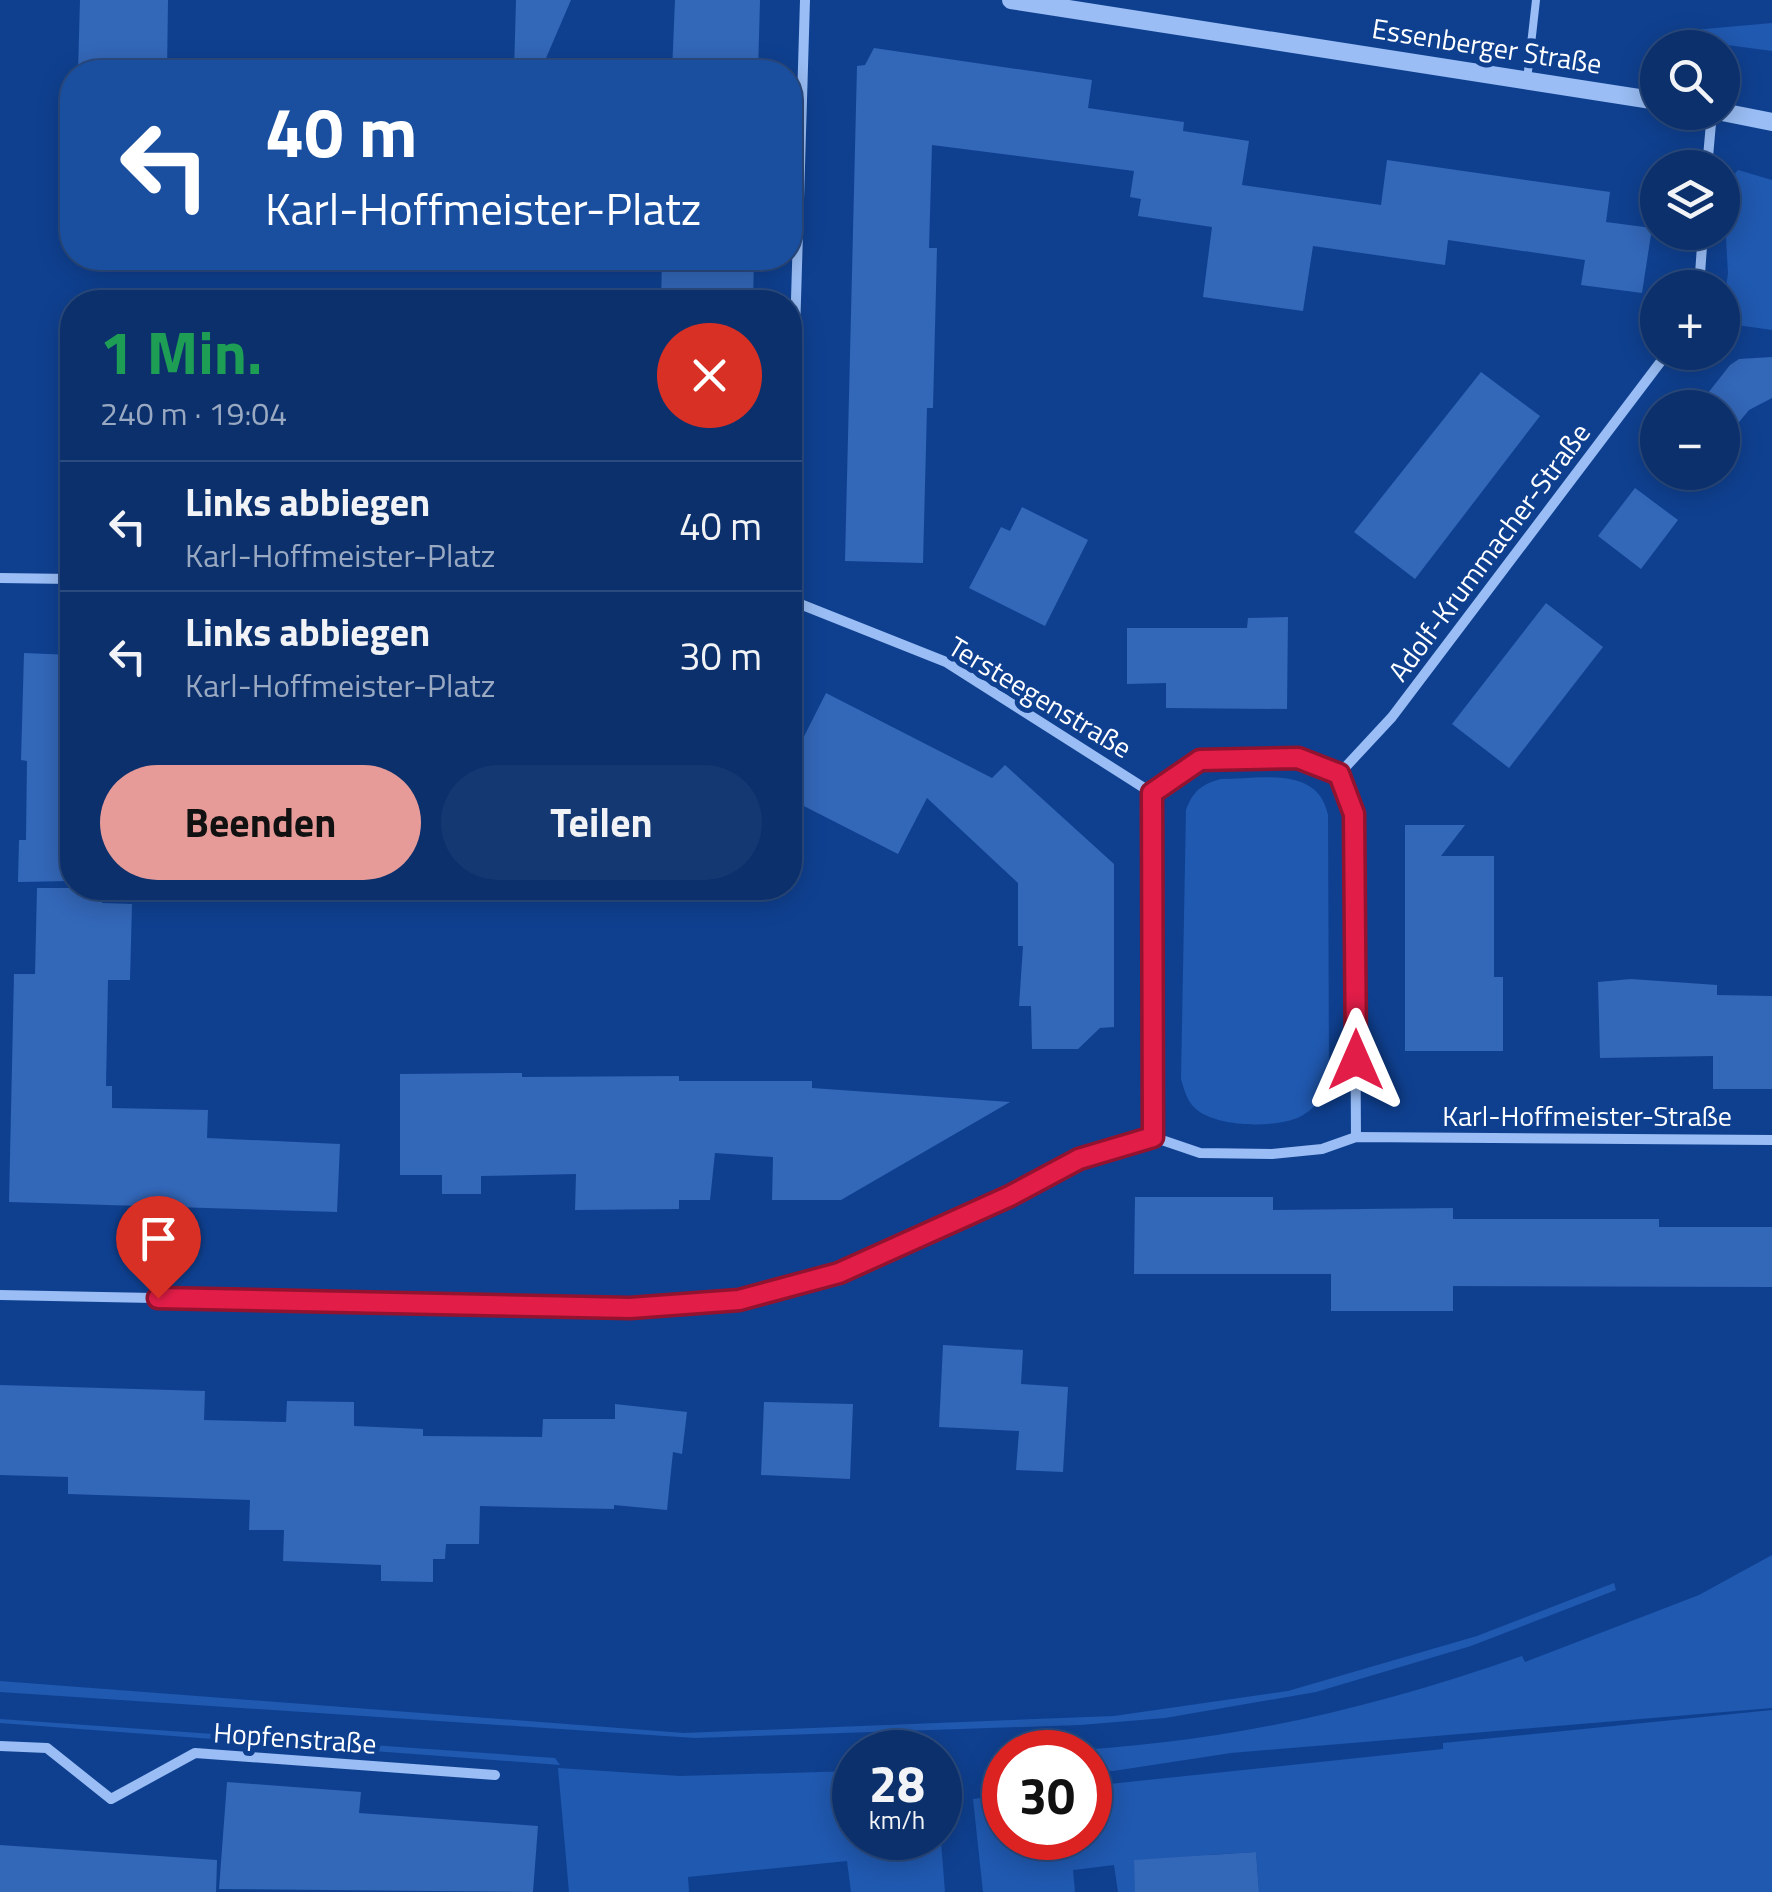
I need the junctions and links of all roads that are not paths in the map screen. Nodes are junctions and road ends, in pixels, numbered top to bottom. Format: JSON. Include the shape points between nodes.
{"nodes":[{"id":1,"x":805,"y":0,"type":"edge"},
{"id":2,"x":1011,"y":0,"type":"edge"},
{"id":3,"x":1536,"y":0,"type":"edge"},
{"id":4,"x":1527,"y":80,"type":"junction"},
{"id":5,"x":1640,"y":98,"type":"edge"},
{"id":6,"x":802,"y":100,"type":"edge"},
{"id":7,"x":1740,"y":116,"type":"edge"},
{"id":8,"x":1772,"y":122,"type":"edge"},
{"id":9,"x":1654,"y":370,"type":"edge"},
{"id":10,"x":0,"y":578,"type":"edge"},
{"id":11,"x":60,"y":579,"type":"edge"},
{"id":12,"x":802,"y":605,"type":"edge"},
{"id":13,"x":1339,"y":774,"type":"junction"},
{"id":14,"x":1152,"y":793,"type":"junction"},
{"id":15,"x":1153,"y":1137,"type":"junction"},
{"id":16,"x":1356,"y":1137,"type":"junction"},
{"id":17,"x":1772,"y":1140,"type":"edge"},
{"id":18,"x":0,"y":1295,"type":"edge"},
{"id":19,"x":0,"y":1746,"type":"edge"},
{"id":20,"x":495,"y":1776,"type":"dead end"}],
"edges":[{"from":1,"to":6,"type":"street"},
{"from":2,"to":4,"type":"street","name":"Essenberger Straße"},
{"from":3,"to":4,"type":"lane"},
{"from":4,"to":5,"type":"street","name":"Essenberger Straße"},
{"from":7,"to":8,"type":"street"},
{"from":9,"to":13,"type":"street","name":"Adolf-Krummacher-Straße","via":[[1392,718]]},
{"from":10,"to":11,"type":"street"},
{"from":12,"to":14,"type":"street","name":"Tersteegenstraße","via":[[946,662]]},
{"from":13,"to":14,"type":"street","via":[[1298,758],[1200,760]]},
{"from":13,"to":16,"type":"street","via":[[1354,814]]},
{"from":14,"to":15,"type":"street"},
{"from":15,"to":16,"type":"street","name":"Karl-Hoffmeister-Straße","via":[[1200,1153],[1272,1154],[1322,1149]]},
{"from":15,"to":18,"type":"street","via":[[1079,1159],[839,1273],[739,1300],[630,1308]]},
{"from":16,"to":17,"type":"street","name":"Karl-Hoffmeister-Straße"},
{"from":19,"to":20,"type":"street","name":"Hopfenstraße","via":[[47,1748],[111,1799],[195,1753]]}]}
